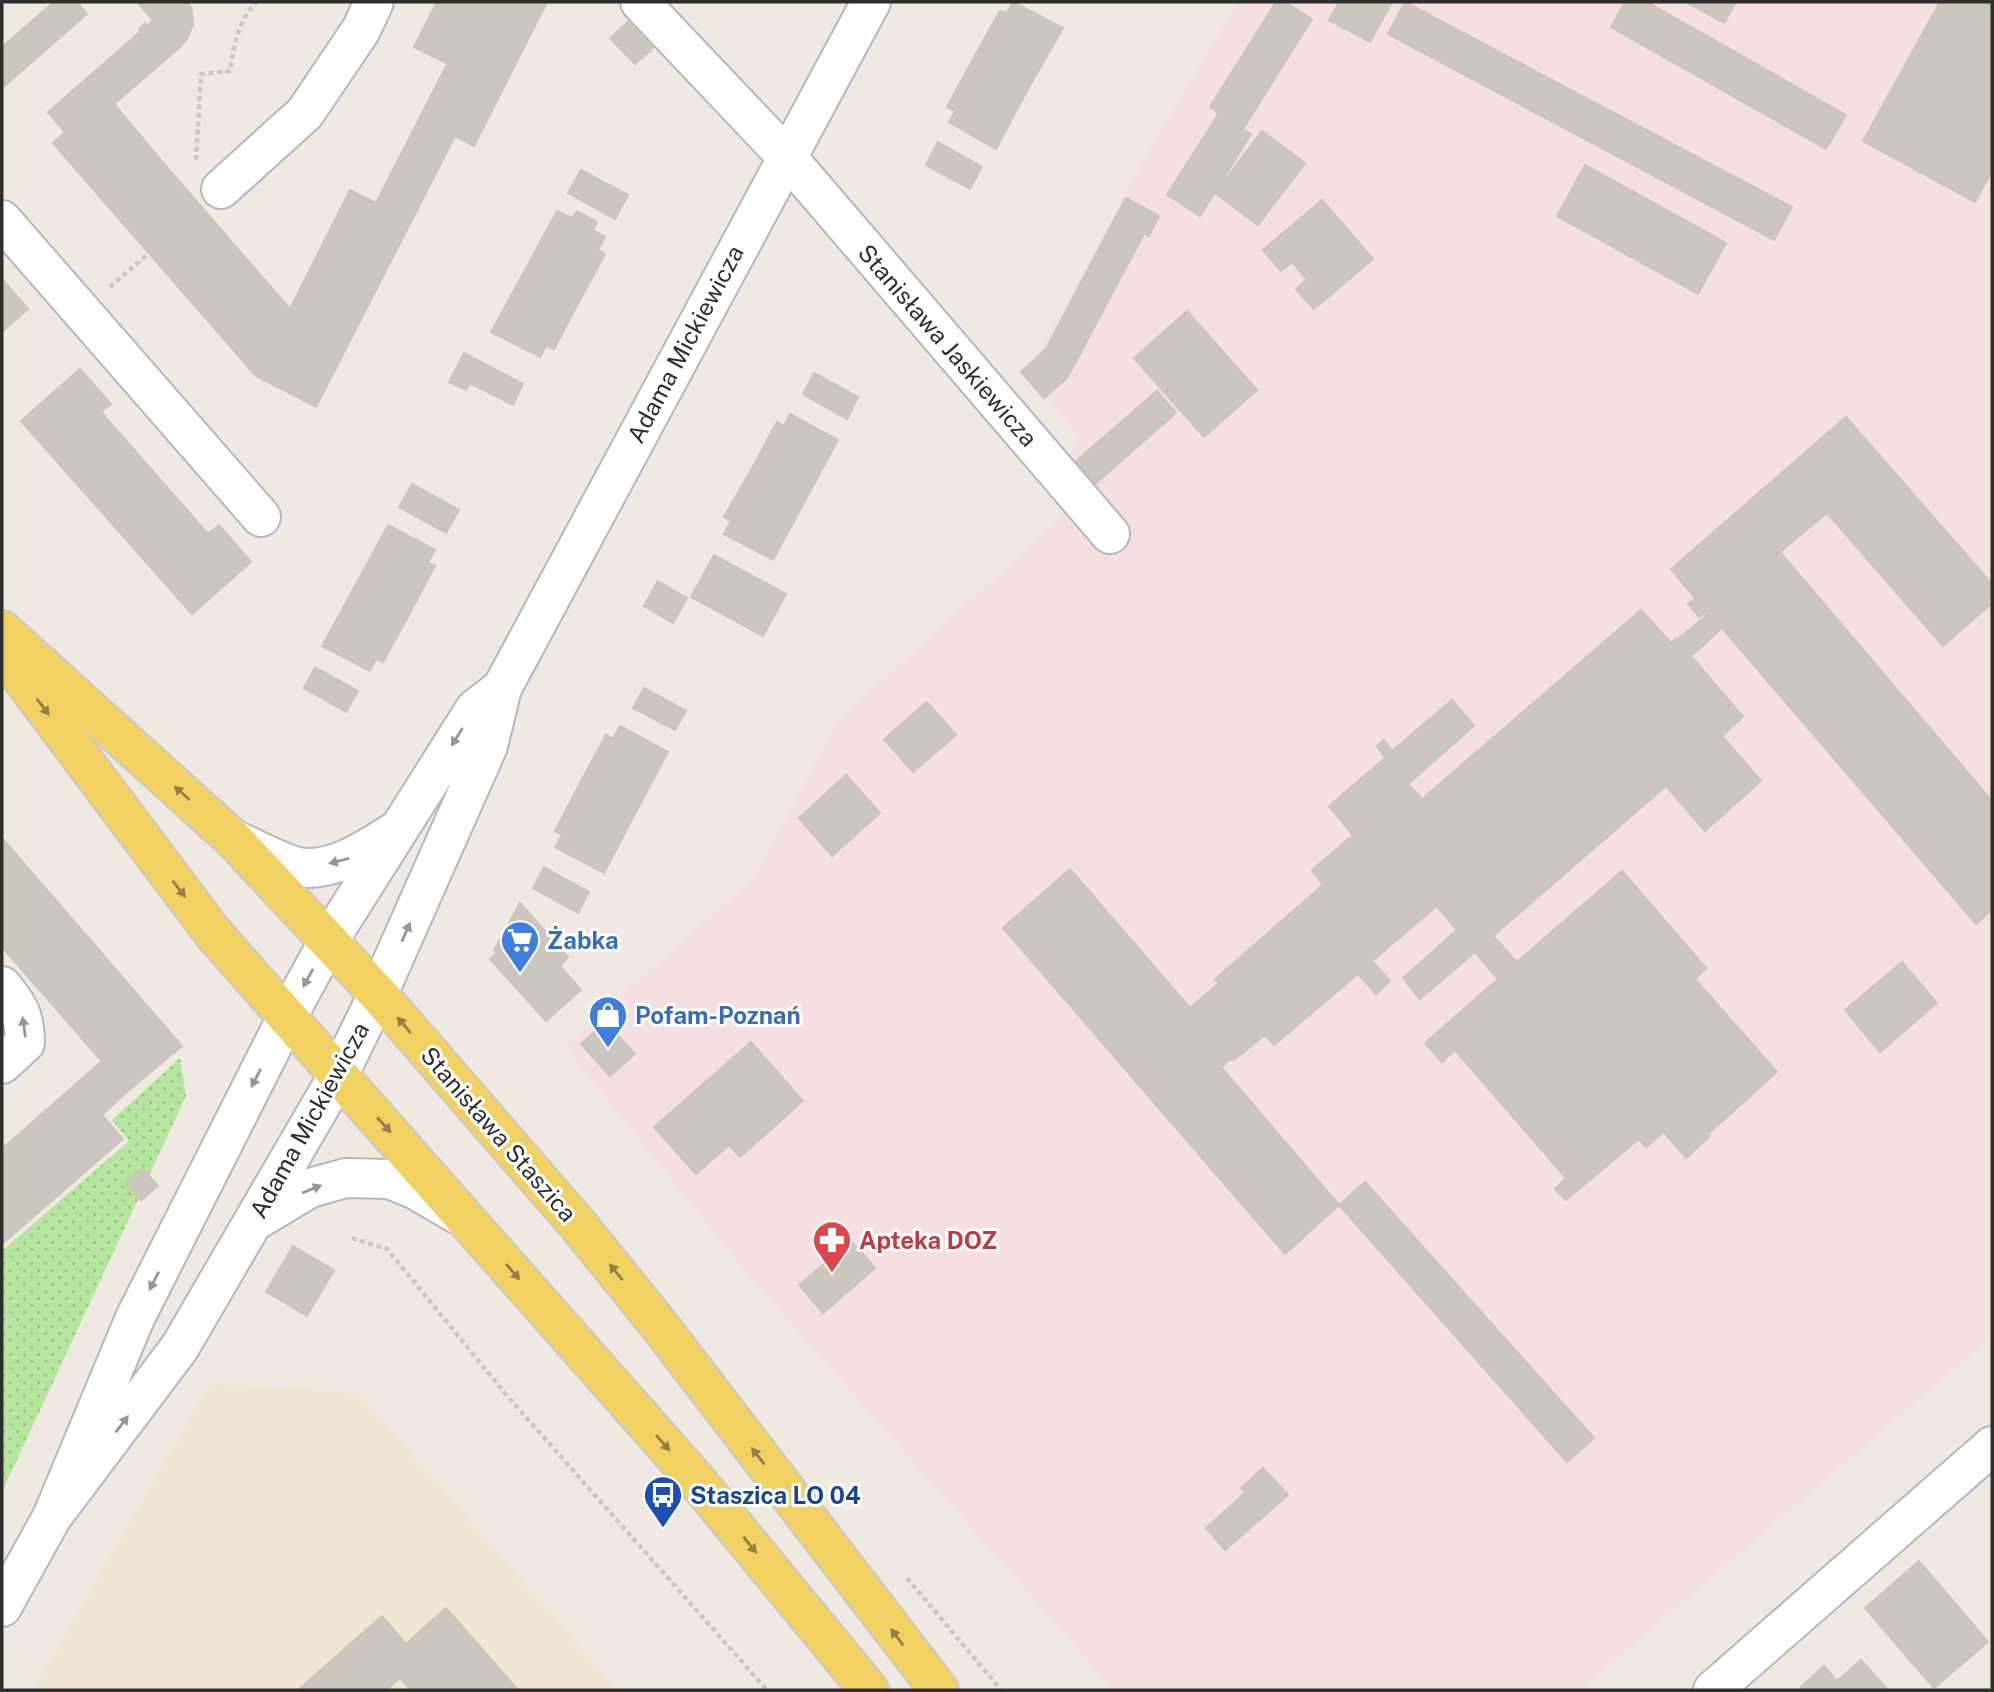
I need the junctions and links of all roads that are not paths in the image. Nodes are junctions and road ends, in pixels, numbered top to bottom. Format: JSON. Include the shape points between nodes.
{"nodes":[{"id":1,"x":374,"y":2,"type":"edge"},
{"id":2,"x":640,"y":2,"type":"edge"},
{"id":3,"x":871,"y":2,"type":"edge"},
{"id":4,"x":786,"y":156,"type":"junction"},
{"id":5,"x":208,"y":178,"type":"road end"},
{"id":6,"x":2,"y":220,"type":"edge"},
{"id":7,"x":261,"y":517,"type":"dead end"},
{"id":8,"x":1110,"y":534,"type":"dead end"},
{"id":9,"x":2,"y":631,"type":"edge"},
{"id":10,"x":2,"y":652,"type":"edge"},
{"id":11,"x":502,"y":688,"type":"junction"},
{"id":12,"x":399,"y":829,"type":"junction"},
{"id":13,"x":233,"y":839,"type":"junction"},
{"id":14,"x":329,"y":940,"type":"junction"},
{"id":15,"x":2,"y":986,"type":"edge"},
{"id":16,"x":378,"y":994,"type":"junction"},
{"id":17,"x":287,"y":1017,"type":"junction"},
{"id":18,"x":2,"y":1063,"type":"edge"},
{"id":19,"x":339,"y":1074,"type":"junction"},
{"id":20,"x":468,"y":1221,"type":"junction"},
{"id":21,"x":253,"y":1222,"type":"junction"},
{"id":22,"x":1992,"y":1446,"type":"edge"},
{"id":23,"x":51,"y":1517,"type":"junction"},
{"id":24,"x":2,"y":1607,"type":"edge"},
{"id":25,"x":869,"y":1690,"type":"edge"},
{"id":26,"x":939,"y":1690,"type":"edge"},
{"id":27,"x":1713,"y":1690,"type":"edge"}],
"edges":[{"from":1,"to":5,"type":"street","via":[[361,30],[305,113]]},
{"from":2,"to":4,"type":"street","name":"Stanisława Jaskiewicza"},
{"from":3,"to":4,"type":"street","name":"Adama Mickiewicza"},
{"from":4,"to":8,"type":"street","name":"Stanisława Jaskiewicza"},
{"from":4,"to":11,"type":"street","name":"Adama Mickiewicza"},
{"from":6,"to":7,"type":"street"},
{"from":13,"to":9,"type":"main road","name":"Stanisława Staszica","one_way":true},
{"from":10,"to":17,"type":"main road","one_way":true,"via":[[212,933]]},
{"from":11,"to":12,"type":"street","name":"Adama Mickiewicza","one_way":true,"via":[[475,709]]},
{"from":16,"to":11,"type":"street","name":"Adama Mickiewicza","one_way":true,"via":[[488,746]]},
{"from":12,"to":13,"type":"street","name":"Adama Mickiewicza","one_way":true,"via":[[350,859],[298,867]]},
{"from":12,"to":14,"type":"street","name":"Adama Mickiewicza"},
{"from":13,"to":14,"type":"main road","name":"Stanisława Staszica"},
{"from":14,"to":16,"type":"main road","name":"Stanisława Staszica"},
{"from":14,"to":17,"type":"street","name":"Adama Mickiewicza","one_way":true},
{"from":18,"to":15,"type":"street","one_way":true,"via":[[25,1043],[25,1022]]},
{"from":16,"to":19,"type":"street","name":"Adama Mickiewicza"},
{"from":26,"to":16,"type":"main road","name":"Stanisława Staszica","one_way":true,"via":[[643,1305]]},
{"from":17,"to":19,"type":"main road"},
{"from":17,"to":23,"type":"street","name":"Adama Mickiewicza","one_way":true,"via":[[135,1318]]},
{"from":19,"to":20,"type":"main road","one_way":true},
{"from":19,"to":21,"type":"street","name":"Adama Mickiewicza"},
{"from":21,"to":20,"type":"street","one_way":true,"via":[[310,1188],[346,1178],[389,1179]]},
{"from":20,"to":25,"type":"main road","one_way":true,"via":[[706,1492]]},
{"from":23,"to":21,"type":"street","name":"Adama Mickiewicza","one_way":true,"via":[[180,1347]]},
{"from":22,"to":27,"type":"street"},
{"from":23,"to":24,"type":"street","name":"Adama Mickiewicza"}]}
